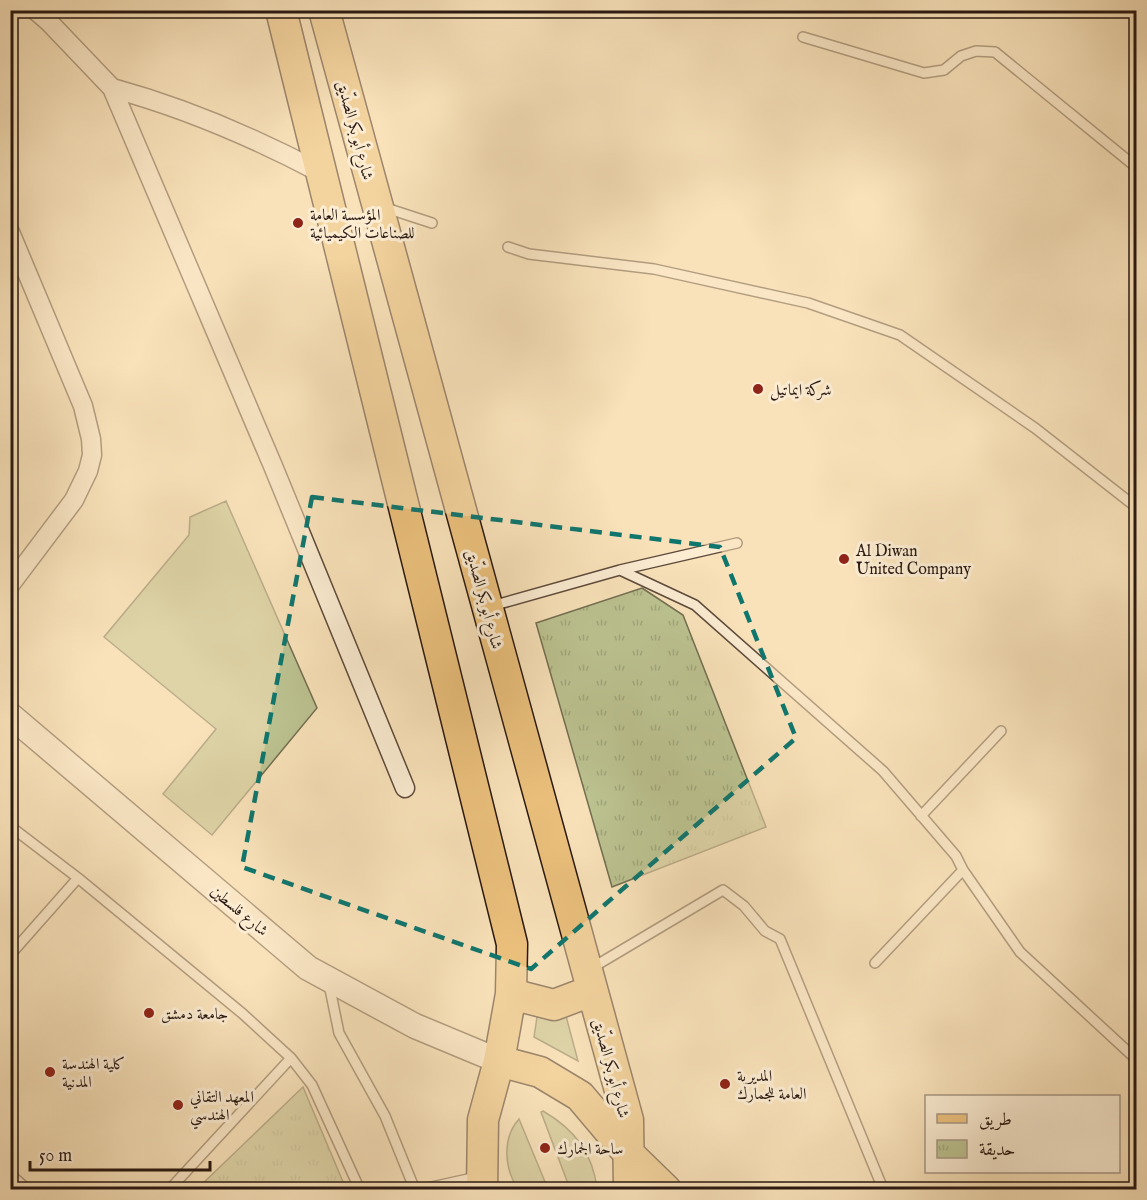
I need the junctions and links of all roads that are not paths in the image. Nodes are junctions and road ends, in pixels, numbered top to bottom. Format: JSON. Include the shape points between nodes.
{"nodes":[{"id":1,"x":35,"y":10,"type":"edge"},
{"id":2,"x":281,"y":10,"type":"edge"},
{"id":3,"x":324,"y":10,"type":"edge"},
{"id":4,"x":803,"y":37,"type":"dead end"},
{"id":5,"x":112,"y":88,"type":"junction"},
{"id":6,"x":1137,"y":167,"type":"edge"},
{"id":7,"x":321,"y":173,"type":"junction"},
{"id":8,"x":377,"y":205,"type":"junction"},
{"id":9,"x":432,"y":223,"type":"dead end"},
{"id":10,"x":10,"y":232,"type":"edge"},
{"id":11,"x":508,"y":248,"type":"dead end"},
{"id":12,"x":1137,"y":507,"type":"edge"},
{"id":13,"x":737,"y":543,"type":"dead end"},
{"id":14,"x":620,"y":570,"type":"junction"},
{"id":15,"x":10,"y":585,"type":"edge"},
{"id":16,"x":487,"y":608,"type":"junction"},
{"id":17,"x":10,"y":715,"type":"edge"},
{"id":18,"x":1001,"y":731,"type":"dead end"},
{"id":19,"x":405,"y":788,"type":"dead end"},
{"id":20,"x":921,"y":816,"type":"junction"},
{"id":21,"x":10,"y":826,"type":"edge"},
{"id":22,"x":963,"y":870,"type":"junction"},
{"id":23,"x":78,"y":878,"type":"junction"},
{"id":24,"x":10,"y":955,"type":"edge"},
{"id":25,"x":875,"y":963,"type":"dead end"},
{"id":26,"x":327,"y":979,"type":"junction"},
{"id":27,"x":588,"y":981,"type":"junction"},
{"id":28,"x":511,"y":994,"type":"junction"},
{"id":29,"x":291,"y":1058,"type":"junction"},
{"id":30,"x":1137,"y":1059,"type":"edge"},
{"id":31,"x":499,"y":1061,"type":"junction"},
{"id":32,"x":629,"y":1154,"type":"junction"},
{"id":33,"x":10,"y":1174,"type":"edge"},
{"id":34,"x":486,"y":1185,"type":"edge"},
{"id":35,"x":28,"y":1190,"type":"edge"},
{"id":36,"x":169,"y":1190,"type":"edge"},
{"id":37,"x":360,"y":1190,"type":"edge"},
{"id":38,"x":417,"y":1190,"type":"edge"},
{"id":39,"x":629,"y":1190,"type":"edge"},
{"id":40,"x":666,"y":1190,"type":"edge"},
{"id":41,"x":873,"y":1190,"type":"edge"}],
"edges":[{"from":1,"to":5,"type":"street"},
{"from":2,"to":7,"type":"main road"},
{"from":3,"to":8,"type":"main road","name":"شارع أبو بكر الصدّيق"},
{"from":4,"to":6,"type":"lane","via":[[924,73],[944,70],[961,56],[976,51],[995,52]]},
{"from":5,"to":7,"type":"street","via":[[163,102],[269,145]]},
{"from":5,"to":19,"type":"street"},
{"from":7,"to":28,"type":"main road","via":[[512,944]]},
{"from":8,"to":9,"type":"lane"},
{"from":8,"to":16,"type":"main road","name":"شارع أبو بكر الصدّيق"},
{"from":10,"to":15,"type":"street","via":[[83,406],[92,455],[74,500]]},
{"from":11,"to":12,"type":"lane","via":[[654,269],[786,298],[900,335],[1035,428]]},
{"from":13,"to":14,"type":"lane"},
{"from":14,"to":16,"type":"lane"},
{"from":14,"to":20,"type":"lane","via":[[695,606],[883,771]]},
{"from":16,"to":27,"type":"main road","name":"شارع أبو بكر الصدّيق"},
{"from":17,"to":26,"type":"street","name":"شارع فلسطين","via":[[308,968]]},
{"from":18,"to":20,"type":"lane"},
{"from":20,"to":22,"type":"lane","via":[[956,856]]},
{"from":21,"to":23,"type":"lane"},
{"from":22,"to":25,"type":"lane"},
{"from":22,"to":30,"type":"lane","via":[[1020,952]]},
{"from":23,"to":24,"type":"lane"},
{"from":23,"to":29,"type":"lane"},
{"from":26,"to":31,"type":"street","name":"شارع فلسطين","via":[[415,1026]]},
{"from":26,"to":38,"type":"lane","via":[[339,1033],[385,1116]]},
{"from":27,"to":28,"type":"main road","via":[[554,1005]]},
{"from":27,"to":32,"type":"main road","name":"شارع أبو بكر الصدّيق","via":[[628,1120]]},
{"from":27,"to":41,"type":"lane","via":[[723,890],[737,900],[765,931],[780,939],[881,1184]]},
{"from":28,"to":31,"type":"main road"},
{"from":29,"to":36,"type":"lane"},
{"from":29,"to":37,"type":"lane","via":[[312,1085]]},
{"from":31,"to":32,"type":"main road","via":[[540,1072],[580,1096]]},
{"from":31,"to":34,"type":"main road","via":[[483,1120]]},
{"from":32,"to":39,"type":"main road","name":"شارع أبو بكر الصدّيق"},
{"from":32,"to":40,"type":"main road"},
{"from":33,"to":35,"type":"lane"},
{"from":34,"to":38,"type":"lane"}]}
